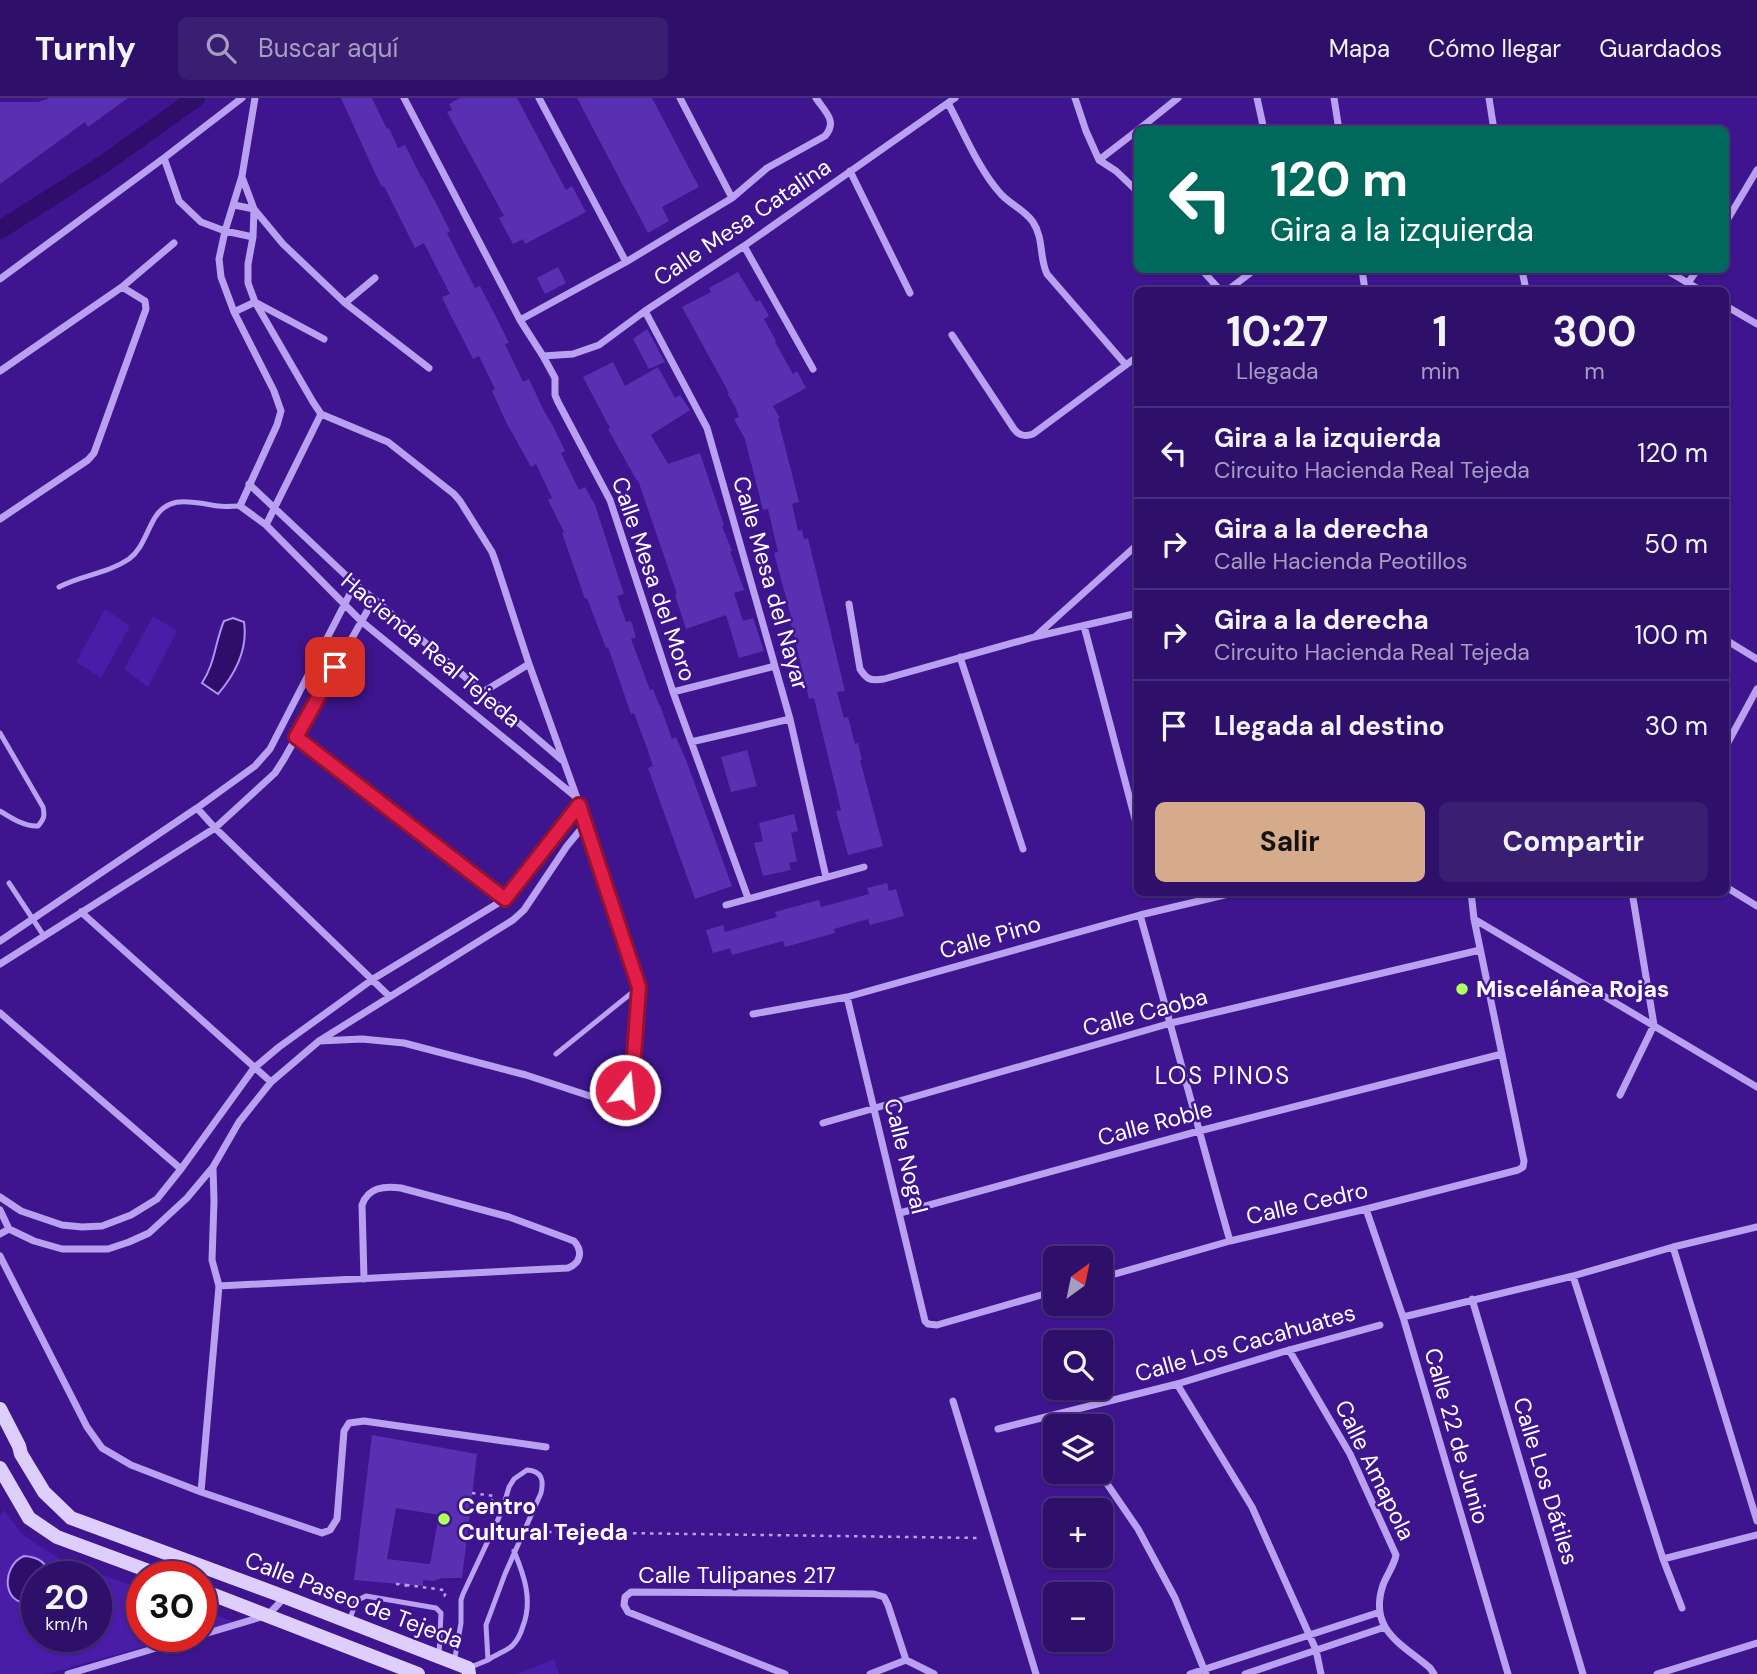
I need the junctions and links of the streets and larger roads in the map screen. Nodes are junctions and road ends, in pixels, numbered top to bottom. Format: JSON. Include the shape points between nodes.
{"nodes":[{"id":1,"x":242,"y":98,"type":"edge"},
{"id":2,"x":255,"y":98,"type":"edge"},
{"id":3,"x":404,"y":98,"type":"edge"},
{"id":4,"x":539,"y":98,"type":"edge"},
{"id":5,"x":680,"y":98,"type":"edge"},
{"id":6,"x":816,"y":98,"type":"edge"},
{"id":7,"x":955,"y":98,"type":"edge"},
{"id":8,"x":1075,"y":98,"type":"edge"},
{"id":9,"x":1178,"y":98,"type":"edge"},
{"id":10,"x":1257,"y":98,"type":"edge"},
{"id":11,"x":1334,"y":98,"type":"edge"},
{"id":12,"x":1489,"y":98,"type":"edge"},
{"id":13,"x":948,"y":103,"type":"junction"},
{"id":14,"x":1143,"y":126,"type":"edge"},
{"id":15,"x":1263,"y":126,"type":"edge"},
{"id":16,"x":1338,"y":126,"type":"edge"},
{"id":17,"x":1493,"y":126,"type":"edge"},
{"id":18,"x":1134,"y":133,"type":"edge"},
{"id":19,"x":164,"y":158,"type":"junction"},
{"id":20,"x":1098,"y":160,"type":"junction"},
{"id":21,"x":1757,"y":170,"type":"edge"},
{"id":22,"x":850,"y":171,"type":"junction"},
{"id":23,"x":242,"y":176,"type":"junction"},
{"id":24,"x":1134,"y":188,"type":"edge"},
{"id":25,"x":732,"y":198,"type":"junction"},
{"id":26,"x":234,"y":205,"type":"junction"},
{"id":27,"x":254,"y":209,"type":"junction"},
{"id":28,"x":1729,"y":217,"type":"edge"},
{"id":29,"x":225,"y":231,"type":"junction"},
{"id":30,"x":253,"y":237,"type":"junction"},
{"id":31,"x":174,"y":243,"type":"dead end"},
{"id":32,"x":744,"y":246,"type":"junction"},
{"id":33,"x":626,"y":262,"type":"junction"},
{"id":34,"x":1205,"y":273,"type":"edge"},
{"id":35,"x":1250,"y":273,"type":"edge"},
{"id":36,"x":1670,"y":273,"type":"edge"},
{"id":37,"x":375,"y":278,"type":"dead end"},
{"id":38,"x":0,"y":279,"type":"edge"},
{"id":39,"x":1217,"y":287,"type":"edge"},
{"id":40,"x":1232,"y":287,"type":"edge"},
{"id":41,"x":1686,"y":287,"type":"edge"},
{"id":42,"x":122,"y":288,"type":"junction"},
{"id":43,"x":910,"y":293,"type":"dead end"},
{"id":44,"x":255,"y":302,"type":"junction"},
{"id":45,"x":345,"y":303,"type":"junction"},
{"id":46,"x":1729,"y":308,"type":"edge"},
{"id":47,"x":645,"y":311,"type":"junction"},
{"id":48,"x":234,"y":312,"type":"junction"},
{"id":49,"x":520,"y":320,"type":"junction"},
{"id":50,"x":1757,"y":324,"type":"edge"},
{"id":51,"x":952,"y":335,"type":"dead end"},
{"id":52,"x":324,"y":340,"type":"dead end"},
{"id":53,"x":543,"y":356,"type":"junction"},
{"id":54,"x":1134,"y":359,"type":"edge"},
{"id":55,"x":1126,"y":365,"type":"junction"},
{"id":56,"x":429,"y":368,"type":"dead end"},
{"id":57,"x":813,"y":369,"type":"dead end"},
{"id":58,"x":0,"y":371,"type":"edge"},
{"id":59,"x":321,"y":414,"type":"junction"},
{"id":60,"x":249,"y":484,"type":"junction"},
{"id":61,"x":274,"y":508,"type":"junction"},
{"id":62,"x":0,"y":519,"type":"edge"},
{"id":63,"x":266,"y":525,"type":"junction"},
{"id":64,"x":1134,"y":548,"type":"edge"},
{"id":65,"x":355,"y":584,"type":"junction"},
{"id":66,"x":374,"y":599,"type":"junction"},
{"id":67,"x":345,"y":604,"type":"junction"},
{"id":68,"x":849,"y":604,"type":"dead end"},
{"id":69,"x":1134,"y":613,"type":"edge"},
{"id":70,"x":361,"y":621,"type":"junction"},
{"id":71,"x":1084,"y":626,"type":"junction"},
{"id":72,"x":1034,"y":637,"type":"junction"},
{"id":73,"x":1729,"y":642,"type":"edge"},
{"id":74,"x":960,"y":657,"type":"junction"},
{"id":75,"x":1757,"y":659,"type":"edge"},
{"id":76,"x":528,"y":664,"type":"junction"},
{"id":77,"x":775,"y":666,"type":"junction"},
{"id":78,"x":1757,"y":689,"type":"edge"},
{"id":79,"x":483,"y":692,"type":"junction"},
{"id":80,"x":673,"y":692,"type":"junction"},
{"id":81,"x":790,"y":719,"type":"junction"},
{"id":82,"x":296,"y":737,"type":"junction"},
{"id":83,"x":1729,"y":740,"type":"edge"},
{"id":84,"x":691,"y":743,"type":"junction"},
{"id":85,"x":562,"y":761,"type":"junction"},
{"id":86,"x":578,"y":801,"type":"junction"},
{"id":87,"x":197,"y":808,"type":"junction"},
{"id":88,"x":1134,"y":815,"type":"edge"},
{"id":89,"x":586,"y":823,"type":"junction"},
{"id":90,"x":215,"y":828,"type":"junction"},
{"id":91,"x":1023,"y":849,"type":"dead end"},
{"id":92,"x":864,"y":867,"type":"dead end"},
{"id":93,"x":826,"y":877,"type":"junction"},
{"id":94,"x":1729,"y":889,"type":"edge"},
{"id":95,"x":1220,"y":896,"type":"edge"},
{"id":96,"x":1471,"y":896,"type":"edge"},
{"id":97,"x":1633,"y":896,"type":"edge"},
{"id":98,"x":748,"y":898,"type":"junction"},
{"id":99,"x":505,"y":899,"type":"junction"},
{"id":100,"x":726,"y":905,"type":"dead end"},
{"id":101,"x":1757,"y":906,"type":"edge"},
{"id":102,"x":81,"y":912,"type":"junction"},
{"id":103,"x":1140,"y":915,"type":"junction"},
{"id":104,"x":1474,"y":919,"type":"junction"},
{"id":105,"x":0,"y":941,"type":"edge"},
{"id":106,"x":1480,"y":950,"type":"junction"},
{"id":107,"x":0,"y":964,"type":"edge"},
{"id":108,"x":373,"y":979,"type":"junction"},
{"id":109,"x":389,"y":996,"type":"junction"},
{"id":110,"x":847,"y":997,"type":"junction"},
{"id":111,"x":0,"y":1013,"type":"edge"},
{"id":112,"x":752,"y":1014,"type":"dead end"},
{"id":113,"x":1171,"y":1023,"type":"junction"},
{"id":114,"x":1654,"y":1025,"type":"junction"},
{"id":115,"x":319,"y":1041,"type":"junction"},
{"id":116,"x":1502,"y":1054,"type":"junction"},
{"id":117,"x":254,"y":1068,"type":"junction"},
{"id":118,"x":271,"y":1082,"type":"junction"},
{"id":119,"x":1757,"y":1087,"type":"edge"},
{"id":120,"x":1620,"y":1095,"type":"dead end"},
{"id":121,"x":875,"y":1109,"type":"junction"},
{"id":122,"x":823,"y":1123,"type":"dead end"},
{"id":123,"x":1199,"y":1131,"type":"junction"},
{"id":124,"x":213,"y":1167,"type":"junction"},
{"id":125,"x":181,"y":1169,"type":"junction"},
{"id":126,"x":0,"y":1198,"type":"edge"},
{"id":127,"x":1366,"y":1209,"type":"junction"},
{"id":128,"x":0,"y":1210,"type":"edge"},
{"id":129,"x":900,"y":1213,"type":"junction"},
{"id":130,"x":1757,"y":1227,"type":"edge"},
{"id":131,"x":9,"y":1229,"type":"junction"},
{"id":132,"x":0,"y":1234,"type":"edge"},
{"id":133,"x":1230,"y":1241,"type":"junction"},
{"id":134,"x":1673,"y":1247,"type":"junction"},
{"id":135,"x":0,"y":1256,"type":"edge"},
{"id":136,"x":1113,"y":1275,"type":"edge"},
{"id":137,"x":1573,"y":1276,"type":"junction"},
{"id":138,"x":364,"y":1279,"type":"junction"},
{"id":139,"x":219,"y":1286,"type":"junction"},
{"id":140,"x":1043,"y":1294,"type":"edge"},
{"id":141,"x":1472,"y":1299,"type":"junction"},
{"id":142,"x":1403,"y":1317,"type":"junction"},
{"id":143,"x":1380,"y":1325,"type":"dead end"},
{"id":144,"x":1289,"y":1350,"type":"junction"},
{"id":145,"x":1177,"y":1384,"type":"junction"},
{"id":146,"x":953,"y":1401,"type":"dead end"},
{"id":147,"x":0,"y":1409,"type":"edge"},
{"id":148,"x":1059,"y":1414,"type":"edge"},
{"id":149,"x":1043,"y":1418,"type":"edge"},
{"id":150,"x":998,"y":1429,"type":"dead end"},
{"id":151,"x":547,"y":1447,"type":"dead end"},
{"id":152,"x":21,"y":1454,"type":"junction"},
{"id":153,"x":2,"y":1478,"type":"edge"},
{"id":154,"x":1107,"y":1484,"type":"edge"},
{"id":155,"x":201,"y":1492,"type":"junction"},
{"id":156,"x":1757,"y":1521,"type":"edge"},
{"id":157,"x":1757,"y":1535,"type":"edge"},
{"id":158,"x":1663,"y":1559,"type":"junction"},
{"id":159,"x":126,"y":1563,"type":"edge"},
{"id":160,"x":217,"y":1596,"type":"edge"},
{"id":161,"x":285,"y":1597,"type":"junction"},
{"id":162,"x":1682,"y":1608,"type":"dead end"},
{"id":163,"x":1380,"y":1612,"type":"junction"},
{"id":164,"x":268,"y":1615,"type":"junction"},
{"id":165,"x":1385,"y":1627,"type":"junction"},
{"id":166,"x":217,"y":1631,"type":"edge"},
{"id":167,"x":1309,"y":1634,"type":"junction"},
{"id":168,"x":1757,"y":1643,"type":"edge"},
{"id":169,"x":1316,"y":1650,"type":"junction"},
{"id":170,"x":144,"y":1652,"type":"edge"},
{"id":171,"x":906,"y":1660,"type":"junction"},
{"id":172,"x":463,"y":1669,"type":"edge"},
{"id":173,"x":1205,"y":1672,"type":"edge"},
{"id":174,"x":68,"y":1674,"type":"edge"},
{"id":175,"x":418,"y":1674,"type":"edge"},
{"id":176,"x":785,"y":1674,"type":"edge"},
{"id":177,"x":870,"y":1674,"type":"edge"},
{"id":178,"x":934,"y":1674,"type":"edge"},
{"id":179,"x":1036,"y":1674,"type":"edge"},
{"id":180,"x":1190,"y":1674,"type":"edge"},
{"id":181,"x":1245,"y":1674,"type":"edge"},
{"id":182,"x":1321,"y":1674,"type":"edge"},
{"id":183,"x":1434,"y":1674,"type":"edge"},
{"id":184,"x":1508,"y":1674,"type":"edge"},
{"id":185,"x":1583,"y":1674,"type":"edge"},
{"id":186,"x":1657,"y":1674,"type":"edge"}],
"edges":[{"from":1,"to":19,"type":"street"},
{"from":2,"to":23,"type":"street"},
{"from":3,"to":49,"type":"street","name":"Calle Mesa del Moro"},
{"from":4,"to":33,"type":"street"},
{"from":5,"to":25,"type":"street"},
{"from":6,"to":25,"type":"street","name":"Calle Mesa Catalina","via":[[831,129],[767,168]]},
{"from":7,"to":13,"type":"street","name":"Calle Mesa Catalina"},
{"from":8,"to":20,"type":"street"},
{"from":9,"to":14,"type":"street"},
{"from":10,"to":15,"type":"street"},
{"from":11,"to":16,"type":"street"},
{"from":12,"to":17,"type":"street"},
{"from":13,"to":22,"type":"street","name":"Calle Mesa Catalina"},
{"from":13,"to":55,"type":"street","via":[[988,179],[1034,223],[1047,274]]},
{"from":18,"to":20,"type":"street"},
{"from":19,"to":29,"type":"street","via":[[179,201],[201,222]]},
{"from":19,"to":38,"type":"street"},
{"from":20,"to":24,"type":"street"},
{"from":21,"to":28,"type":"street"},
{"from":22,"to":32,"type":"street","name":"Calle Mesa Catalina"},
{"from":22,"to":43,"type":"street"},
{"from":23,"to":26,"type":"street"},
{"from":23,"to":27,"type":"street"},
{"from":25,"to":33,"type":"street","name":"Calle Mesa Catalina"},
{"from":26,"to":27,"type":"street"},
{"from":26,"to":29,"type":"street"},
{"from":27,"to":30,"type":"street"},
{"from":27,"to":45,"type":"street","via":[[283,244]]},
{"from":29,"to":30,"type":"street"},
{"from":29,"to":48,"type":"street","via":[[219,259]]},
{"from":30,"to":44,"type":"street","via":[[248,283]]},
{"from":31,"to":42,"type":"street"},
{"from":32,"to":47,"type":"street","name":"Calle Mesa Catalina"},
{"from":32,"to":57,"type":"street"},
{"from":33,"to":49,"type":"street","name":"Calle Mesa Catalina"},
{"from":34,"to":39,"type":"street"},
{"from":35,"to":40,"type":"street"},
{"from":36,"to":41,"type":"street"},
{"from":37,"to":45,"type":"street"},
{"from":42,"to":58,"type":"street"},
{"from":42,"to":62,"type":"street","via":[[145,301],[146,309],[94,453]]},
{"from":44,"to":48,"type":"street"},
{"from":44,"to":52,"type":"street"},
{"from":44,"to":59,"type":"street"},
{"from":45,"to":56,"type":"street"},
{"from":46,"to":50,"type":"street"},
{"from":47,"to":53,"type":"street","name":"Calle Mesa Catalina","via":[[599,345],[573,354]]},
{"from":47,"to":77,"type":"street","name":"Calle Mesa del Nayar","via":[[708,428]]},
{"from":48,"to":60,"type":"street","via":[[281,411]]},
{"from":49,"to":53,"type":"street","name":"Calle Mesa del Moro"},
{"from":51,"to":55,"type":"street","via":[[1023,436]]},
{"from":53,"to":80,"type":"street","name":"Calle Mesa del Moro","via":[[555,378],[558,402],[610,500]]},
{"from":54,"to":55,"type":"street"},
{"from":59,"to":61,"type":"street"},
{"from":59,"to":76,"type":"street","via":[[388,442],[460,501],[492,552]]},
{"from":60,"to":61,"type":"street","name":"Hacienda Real Tejeda"},
{"from":60,"to":63,"type":"street","name":"Hacienda Real Tejeda","via":[[240,506]]},
{"from":61,"to":63,"type":"street"},
{"from":61,"to":65,"type":"street","name":"Hacienda Real Tejeda"},
{"from":63,"to":67,"type":"street","name":"Hacienda Real Tejeda"},
{"from":64,"to":72,"type":"street"},
{"from":65,"to":66,"type":"street","name":"Hacienda Real Tejeda"},
{"from":65,"to":67,"type":"street"},
{"from":66,"to":70,"type":"street"},
{"from":66,"to":79,"type":"street","name":"Hacienda Real Tejeda"},
{"from":67,"to":70,"type":"street","name":"Hacienda Real Tejeda"},
{"from":67,"to":87,"type":"street","via":[[270,749],[255,766]]},
{"from":68,"to":74,"type":"street","via":[[860,669],[866,678],[884,679]]},
{"from":69,"to":71,"type":"street"},
{"from":70,"to":82,"type":"street"},
{"from":70,"to":86,"type":"street","name":"Hacienda Real Tejeda"},
{"from":71,"to":72,"type":"street"},
{"from":71,"to":88,"type":"street"},
{"from":72,"to":74,"type":"street"},
{"from":73,"to":75,"type":"street"},
{"from":74,"to":91,"type":"street"},
{"from":76,"to":79,"type":"street","name":"Hacienda Real Tejeda"},
{"from":76,"to":85,"type":"street"},
{"from":77,"to":80,"type":"street"},
{"from":77,"to":81,"type":"street","name":"Calle Mesa del Nayar"},
{"from":78,"to":83,"type":"street"},
{"from":79,"to":85,"type":"street","name":"Hacienda Real Tejeda"},
{"from":80,"to":84,"type":"street","name":"Calle Mesa del Moro"},
{"from":81,"to":84,"type":"street"},
{"from":81,"to":93,"type":"street","name":"Calle Mesa del Nayar"},
{"from":82,"to":90,"type":"street","via":[[275,773]]},
{"from":82,"to":99,"type":"street"},
{"from":84,"to":98,"type":"street","name":"Calle Mesa del Moro"},
{"from":85,"to":86,"type":"street"},
{"from":86,"to":89,"type":"street"},
{"from":86,"to":99,"type":"street"},
{"from":87,"to":90,"type":"street"},
{"from":87,"to":105,"type":"street"},
{"from":89,"to":109,"type":"street","via":[[513,920]]},
{"from":89,"to":115,"type":"street","via":[[639,987],[633,1069],[625,1090],[615,1100],[605,1101],[404,1043]]},
{"from":90,"to":102,"type":"street"},
{"from":90,"to":108,"type":"street"},
{"from":92,"to":93,"type":"street"},
{"from":93,"to":98,"type":"street"},
{"from":94,"to":101,"type":"street"},
{"from":95,"to":103,"type":"street","name":"Calle Pino"},
{"from":96,"to":104,"type":"street"},
{"from":97,"to":114,"type":"street"},
{"from":98,"to":100,"type":"street"},
{"from":99,"to":108,"type":"street"},
{"from":102,"to":107,"type":"street"},
{"from":102,"to":117,"type":"street"},
{"from":103,"to":110,"type":"street","name":"Calle Pino"},
{"from":103,"to":113,"type":"street"},
{"from":104,"to":106,"type":"street"},
{"from":104,"to":114,"type":"street"},
{"from":106,"to":113,"type":"street","name":"Calle Caoba"},
{"from":106,"to":116,"type":"street"},
{"from":108,"to":109,"type":"street"},
{"from":108,"to":117,"type":"street"},
{"from":109,"to":115,"type":"street"},
{"from":110,"to":112,"type":"street","name":"Calle Pino"},
{"from":110,"to":121,"type":"street","name":"Calle Nogal"},
{"from":111,"to":125,"type":"street"},
{"from":113,"to":121,"type":"street","name":"Calle Caoba"},
{"from":113,"to":123,"type":"street"},
{"from":114,"to":119,"type":"street"},
{"from":114,"to":120,"type":"street"},
{"from":115,"to":118,"type":"street"},
{"from":116,"to":123,"type":"street","name":"Calle Roble"},
{"from":116,"to":127,"type":"street","name":"Calle Cedro","via":[[1523,1167]]},
{"from":117,"to":118,"type":"street"},
{"from":117,"to":125,"type":"street"},
{"from":118,"to":124,"type":"street","via":[[239,1122]]},
{"from":121,"to":122,"type":"street","name":"Calle Caoba"},
{"from":121,"to":129,"type":"street","name":"Calle Nogal"},
{"from":123,"to":129,"type":"street","name":"Calle Roble"},
{"from":123,"to":133,"type":"street"},
{"from":124,"to":131,"type":"street","via":[[149,1233],[108,1249],[62,1249]]},
{"from":124,"to":139,"type":"street","via":[[212,1260]]},
{"from":125,"to":126,"type":"street","via":[[157,1199],[102,1226],[62,1225]]},
{"from":127,"to":133,"type":"street","name":"Calle Cedro"},
{"from":127,"to":142,"type":"street","name":"Calle 22 de Junio"},
{"from":128,"to":131,"type":"street"},
{"from":129,"to":140,"type":"street","name":"Calle Nogal","via":[[928,1324]]},
{"from":130,"to":134,"type":"street"},
{"from":131,"to":132,"type":"street"},
{"from":133,"to":136,"type":"street","name":"Calle Cedro"},
{"from":134,"to":137,"type":"street"},
{"from":134,"to":156,"type":"street"},
{"from":135,"to":155,"type":"street","via":[[102,1448],[131,1465]]},
{"from":137,"to":141,"type":"street"},
{"from":137,"to":158,"type":"street"},
{"from":138,"to":138,"type":"street","via":[[568,1268],[578,1261],[579,1250],[574,1241],[509,1217],[401,1188],[380,1188],[370,1192],[362,1205]]},
{"from":138,"to":139,"type":"street"},
{"from":139,"to":155,"type":"street"},
{"from":141,"to":142,"type":"street"},
{"from":141,"to":185,"type":"street","name":"Calle Los Dátiles"},
{"from":142,"to":184,"type":"street","name":"Calle 22 de Junio"},
{"from":143,"to":144,"type":"street","name":"Calle Los Cacahuates"},
{"from":144,"to":145,"type":"street","name":"Calle Los Cacahuates"},
{"from":144,"to":163,"type":"street","name":"Calle Amapola","via":[[1350,1454],[1396,1555],[1384,1583]]},
{"from":145,"to":148,"type":"street","name":"Calle Los Cacahuates"},
{"from":145,"to":167,"type":"street","via":[[1252,1507]]},
{"from":146,"to":179,"type":"street"},
{"from":147,"to":152,"type":"street","name":"Calle Paseo de Tejeda"},
{"from":149,"to":150,"type":"street","name":"Calle Los Cacahuates"},
{"from":151,"to":155,"type":"street","via":[[364,1421],[349,1423],[344,1431],[337,1519],[322,1534]]},
{"from":152,"to":153,"type":"street"},
{"from":152,"to":161,"type":"street","name":"Calle Paseo de Tejeda","via":[[44,1492],[71,1518]]},
{"from":153,"to":159,"type":"street","via":[[30,1518],[57,1537]]},
{"from":154,"to":173,"type":"street","via":[[1175,1598]]},
{"from":157,"to":158,"type":"street"},
{"from":158,"to":162,"type":"street"},
{"from":160,"to":164,"type":"street","name":"Calle Paseo de Tejeda"},
{"from":161,"to":164,"type":"street"},
{"from":161,"to":172,"type":"street","name":"Calle Paseo de Tejeda"},
{"from":163,"to":165,"type":"street","name":"Calle Amapola"},
{"from":163,"to":167,"type":"street"},
{"from":164,"to":166,"type":"street"},
{"from":164,"to":175,"type":"street","name":"Calle Paseo de Tejeda"},
{"from":165,"to":169,"type":"street"},
{"from":165,"to":183,"type":"street","name":"Calle Amapola"},
{"from":167,"to":169,"type":"street"},
{"from":167,"to":173,"type":"street"},
{"from":168,"to":186,"type":"street"},
{"from":169,"to":181,"type":"street"},
{"from":169,"to":182,"type":"street"},
{"from":170,"to":174,"type":"street"},
{"from":171,"to":176,"type":"street","name":"Calle Tulipanes 217","via":[[888,1605],[884,1597],[874,1594],[631,1591],[625,1597],[628,1612]]},
{"from":171,"to":177,"type":"street"},
{"from":171,"to":178,"type":"street"},
{"from":173,"to":180,"type":"street"}]}
